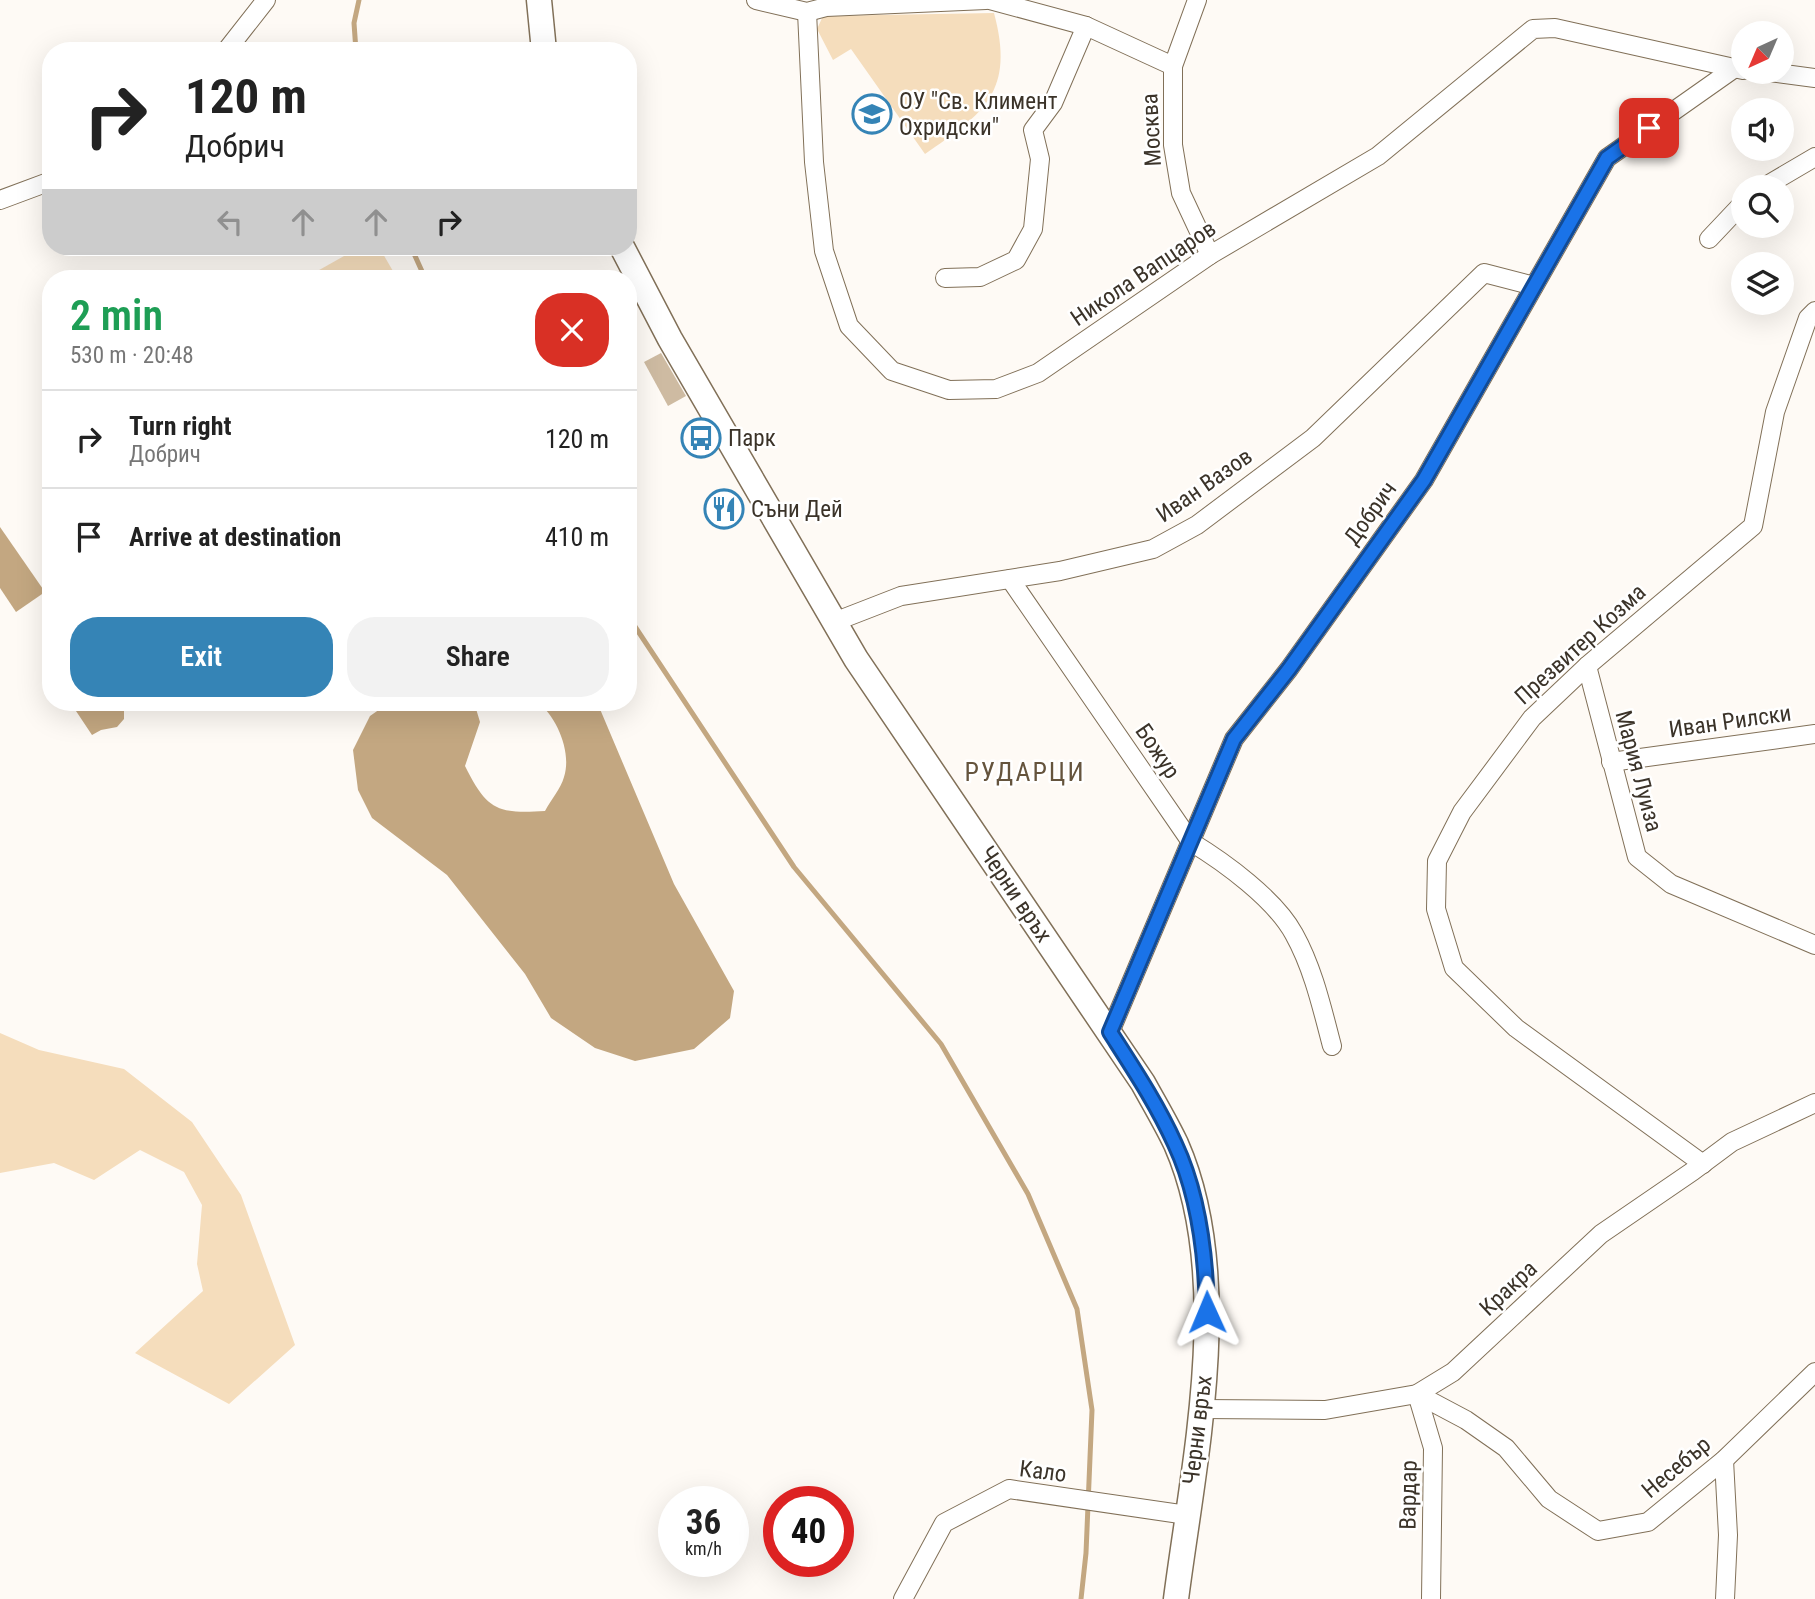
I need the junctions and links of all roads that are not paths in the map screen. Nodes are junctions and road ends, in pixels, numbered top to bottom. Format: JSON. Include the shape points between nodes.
{"nodes":[{"id":1,"x":267,"y":0,"type":"edge"},
{"id":2,"x":539,"y":0,"type":"edge"},
{"id":3,"x":756,"y":0,"type":"edge"},
{"id":4,"x":988,"y":0,"type":"edge"},
{"id":5,"x":1197,"y":0,"type":"edge"},
{"id":6,"x":807,"y":12,"type":"junction"},
{"id":7,"x":1086,"y":26,"type":"junction"},
{"id":8,"x":233,"y":42,"type":"edge"},
{"id":9,"x":543,"y":42,"type":"edge"},
{"id":10,"x":1173,"y":66,"type":"junction"},
{"id":11,"x":1731,"y":69,"type":"edge"},
{"id":12,"x":1731,"y":74,"type":"edge"},
{"id":13,"x":1794,"y":75,"type":"edge"},
{"id":14,"x":1815,"y":78,"type":"edge"},
{"id":15,"x":1815,"y":157,"type":"edge"},
{"id":16,"x":1784,"y":175,"type":"edge"},
{"id":17,"x":42,"y":184,"type":"edge"},
{"id":18,"x":0,"y":200,"type":"edge"},
{"id":19,"x":1731,"y":216,"type":"edge"},
{"id":20,"x":1709,"y":239,"type":"dead end"},
{"id":21,"x":1210,"y":256,"type":"junction"},
{"id":22,"x":637,"y":276,"type":"edge"},
{"id":23,"x":945,"y":278,"type":"dead end"},
{"id":24,"x":1534,"y":286,"type":"junction"},
{"id":25,"x":1815,"y":311,"type":"edge"},
{"id":26,"x":1010,"y":579,"type":"junction"},
{"id":27,"x":834,"y":622,"type":"junction"},
{"id":28,"x":1587,"y":666,"type":"junction"},
{"id":29,"x":1815,"y":734,"type":"edge"},
{"id":30,"x":1611,"y":762,"type":"junction"},
{"id":31,"x":1191,"y":842,"type":"junction"},
{"id":32,"x":1815,"y":945,"type":"edge"},
{"id":33,"x":1110,"y":1032,"type":"junction"},
{"id":34,"x":1332,"y":1045,"type":"dead end"},
{"id":35,"x":1815,"y":1103,"type":"edge"},
{"id":36,"x":1703,"y":1164,"type":"junction"},
{"id":37,"x":1815,"y":1372,"type":"edge"},
{"id":38,"x":1418,"y":1394,"type":"junction"},
{"id":39,"x":1201,"y":1409,"type":"junction"},
{"id":40,"x":1724,"y":1460,"type":"junction"},
{"id":41,"x":1187,"y":1515,"type":"junction"},
{"id":42,"x":903,"y":1599,"type":"edge"},
{"id":43,"x":1175,"y":1599,"type":"edge"},
{"id":44,"x":1431,"y":1599,"type":"edge"},
{"id":45,"x":1725,"y":1599,"type":"edge"}],
"edges":[{"from":1,"to":8,"type":"street"},
{"from":2,"to":9,"type":"street"},
{"from":3,"to":6,"type":"street"},
{"from":4,"to":6,"type":"street","via":[[826,7]]},
{"from":4,"to":7,"type":"street"},
{"from":5,"to":10,"type":"street","name":"Москва"},
{"from":6,"to":21,"type":"street","name":"Никола Вапцаров","via":[[814,162],[824,251],[849,326],[892,371],[949,390],[996,389],[1038,373]]},
{"from":7,"to":10,"type":"street"},
{"from":7,"to":23,"type":"street","via":[[1053,103],[1033,130],[1040,159],[1033,229],[1016,260],[980,277]]},
{"from":10,"to":21,"type":"street","name":"Москва","via":[[1173,145],[1181,193]]},
{"from":11,"to":21,"type":"street","name":"Никола Вапцаров","via":[[1555,28],[1533,29],[1378,156]]},
{"from":12,"to":24,"type":"street","name":"Добрич","via":[[1607,158]]},
{"from":13,"to":14,"type":"street"},
{"from":15,"to":16,"type":"street"},
{"from":17,"to":18,"type":"street"},
{"from":19,"to":20,"type":"street"},
{"from":22,"to":27,"type":"street","name":"Черни връх"},
{"from":24,"to":26,"type":"street","name":"Иван Вазов","via":[[1484,273],[1313,438],[1197,525],[1153,549]]},
{"from":24,"to":31,"type":"street","name":"Добрич","via":[[1424,480],[1234,739]]},
{"from":25,"to":28,"type":"street","name":"Презвитер Козма","via":[[1808,318],[1775,412],[1753,526]]},
{"from":26,"to":27,"type":"street","name":"Иван Вазов","via":[[901,596]]},
{"from":26,"to":31,"type":"street","name":"Божур"},
{"from":27,"to":33,"type":"street","name":"Черни връх"},
{"from":28,"to":30,"type":"street","name":"Мария Луиза"},
{"from":28,"to":36,"type":"street","name":"Презвитер Козма","via":[[1532,718],[1462,812],[1437,861],[1436,909],[1454,968],[1507,1020]]},
{"from":29,"to":30,"type":"street","name":"Иван Рилски"},
{"from":30,"to":32,"type":"street","name":"Мария Луиза","via":[[1637,857],[1671,884]]},
{"from":31,"to":33,"type":"street","name":"Добрич"},
{"from":31,"to":34,"type":"street","name":"Божур","via":[[1264,897],[1293,932]]},
{"from":33,"to":39,"type":"street","name":"Черни връх","via":[[1177,1146],[1196,1210],[1206,1268]]},
{"from":35,"to":36,"type":"street","name":"Кракра","via":[[1732,1142]]},
{"from":36,"to":38,"type":"street","name":"Кракра","via":[[1601,1234],[1453,1371]]},
{"from":37,"to":40,"type":"street","name":"Несебър"},
{"from":38,"to":39,"type":"street","name":"Кракра","via":[[1325,1410]]},
{"from":38,"to":40,"type":"street","name":"Несебър","via":[[1506,1448],[1549,1499],[1598,1531],[1648,1522]]},
{"from":38,"to":44,"type":"street","name":"Вардар","via":[[1433,1448]]},
{"from":39,"to":41,"type":"street","name":"Черни връх"},
{"from":40,"to":45,"type":"street"},
{"from":41,"to":42,"type":"street","name":"Кало","via":[[1009,1489],[944,1523]]},
{"from":41,"to":43,"type":"street","name":"Черни връх"}]}
